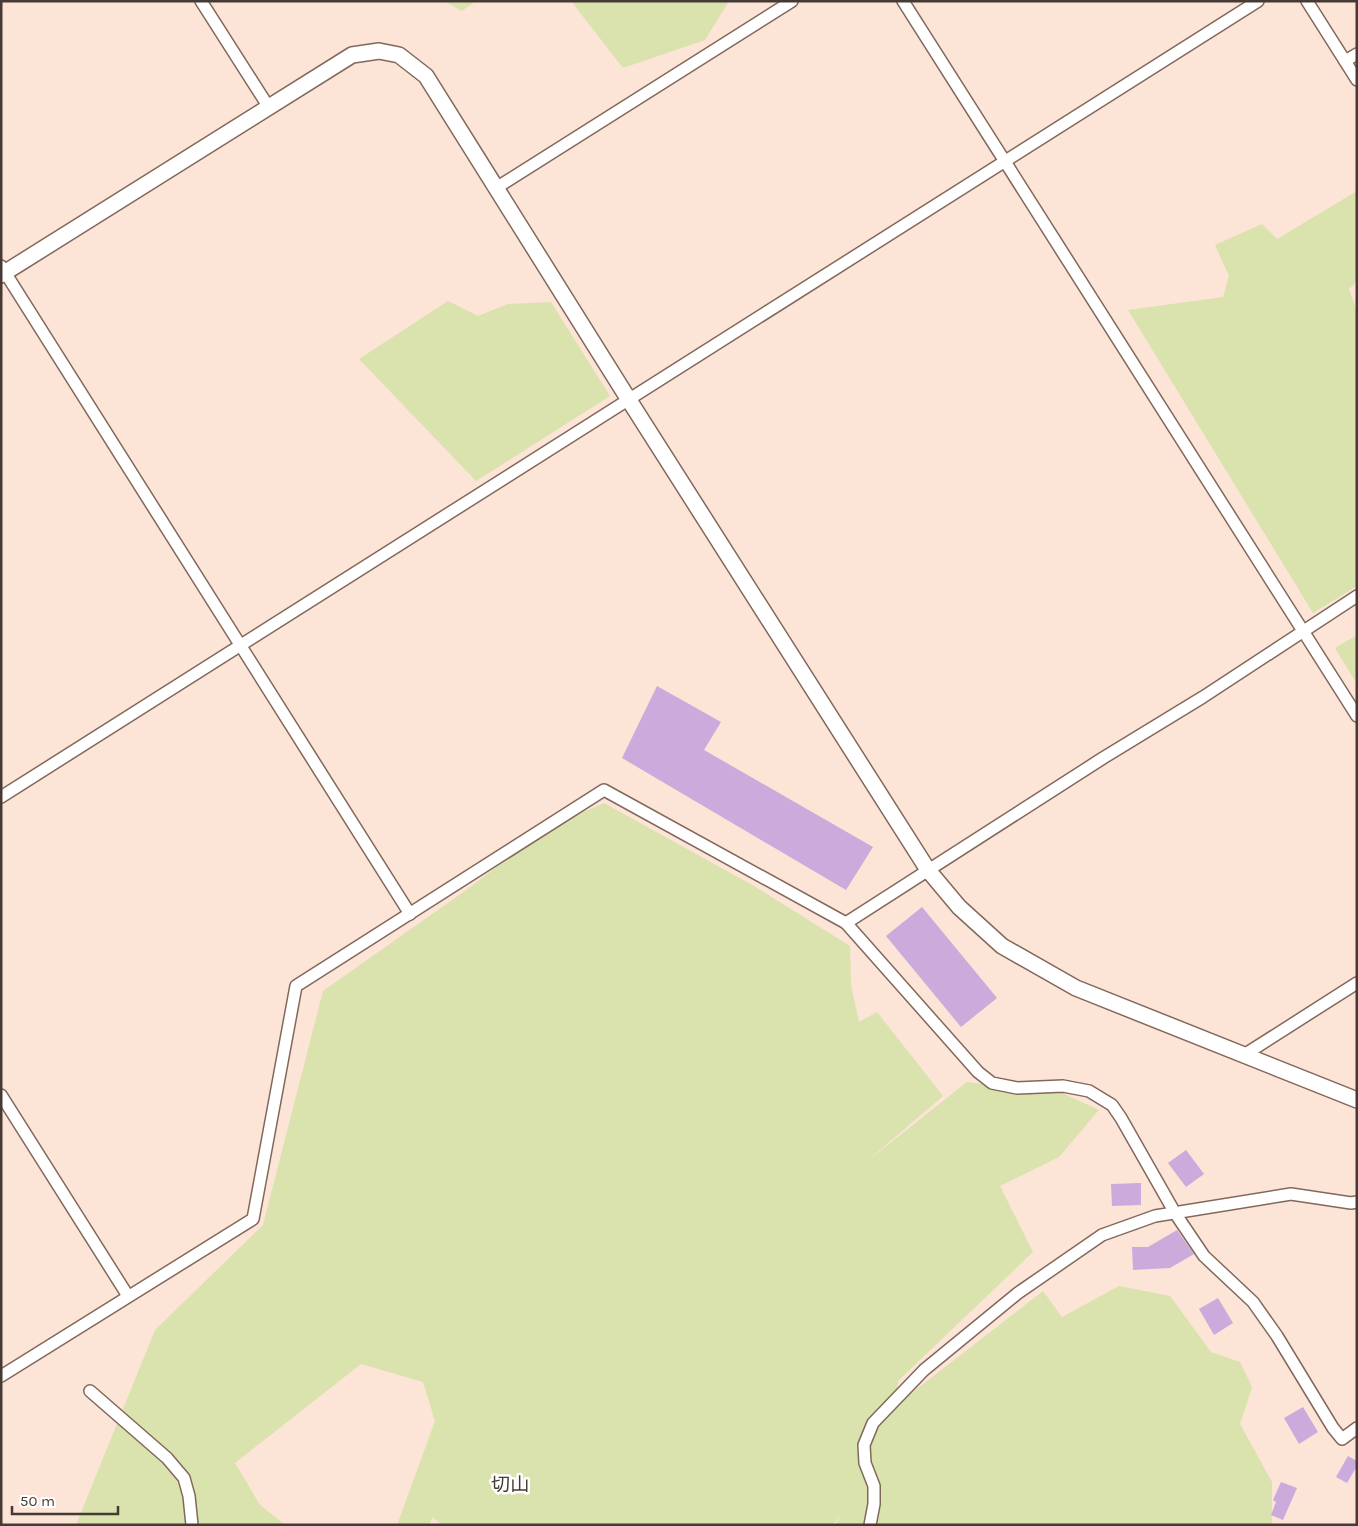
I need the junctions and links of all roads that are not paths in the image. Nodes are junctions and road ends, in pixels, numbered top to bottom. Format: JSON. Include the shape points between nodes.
{"nodes":[{"id":1,"x":201,"y":1,"type":"edge"},
{"id":2,"x":792,"y":1,"type":"edge"},
{"id":3,"x":903,"y":1,"type":"edge"},
{"id":4,"x":1258,"y":1,"type":"edge"},
{"id":5,"x":1308,"y":1,"type":"edge"},
{"id":6,"x":1357,"y":54,"type":"edge"},
{"id":7,"x":1345,"y":61,"type":"junction"},
{"id":8,"x":1357,"y":80,"type":"edge"},
{"id":9,"x":268,"y":106,"type":"junction"},
{"id":10,"x":1006,"y":162,"type":"junction"},
{"id":11,"x":496,"y":188,"type":"junction"},
{"id":12,"x":3,"y":271,"type":"edge"},
{"id":13,"x":629,"y":400,"type":"junction"},
{"id":14,"x":1357,"y":596,"type":"edge"},
{"id":15,"x":1303,"y":630,"type":"junction"},
{"id":16,"x":240,"y":646,"type":"junction"},
{"id":17,"x":1357,"y":716,"type":"edge"},
{"id":18,"x":1,"y":796,"type":"edge"},
{"id":19,"x":928,"y":870,"type":"junction"},
{"id":20,"x":410,"y":914,"type":"junction"},
{"id":21,"x":846,"y":923,"type":"junction"},
{"id":22,"x":1357,"y":983,"type":"edge"},
{"id":23,"x":1244,"y":1055,"type":"junction"},
{"id":24,"x":1,"y":1095,"type":"edge"},
{"id":25,"x":1357,"y":1100,"type":"edge"},
{"id":26,"x":1357,"y":1202,"type":"edge"},
{"id":27,"x":1175,"y":1213,"type":"junction"},
{"id":28,"x":128,"y":1296,"type":"junction"},
{"id":29,"x":1,"y":1376,"type":"edge"},
{"id":30,"x":90,"y":1391,"type":"dead end"},
{"id":31,"x":1357,"y":1428,"type":"edge"},
{"id":32,"x":192,"y":1525,"type":"edge"},
{"id":33,"x":870,"y":1525,"type":"edge"}],
"edges":[{"from":1,"to":9,"type":"street"},
{"from":2,"to":11,"type":"street"},
{"from":3,"to":10,"type":"street"},
{"from":4,"to":10,"type":"street"},
{"from":5,"to":7,"type":"street"},
{"from":6,"to":7,"type":"street"},
{"from":7,"to":8,"type":"street"},
{"from":9,"to":11,"type":"street","via":[[352,55],[379,51],[399,55],[426,76]]},
{"from":9,"to":12,"type":"street"},
{"from":10,"to":13,"type":"street"},
{"from":10,"to":15,"type":"street"},
{"from":11,"to":13,"type":"street"},
{"from":12,"to":16,"type":"street"},
{"from":13,"to":16,"type":"street"},
{"from":13,"to":19,"type":"street"},
{"from":14,"to":15,"type":"street"},
{"from":15,"to":17,"type":"street"},
{"from":15,"to":19,"type":"street","via":[[1203,697]]},
{"from":16,"to":18,"type":"street"},
{"from":16,"to":20,"type":"street"},
{"from":19,"to":21,"type":"street"},
{"from":19,"to":23,"type":"street","via":[[959,907],[1002,946],[1076,988]]},
{"from":20,"to":21,"type":"street","via":[[604,790]]},
{"from":20,"to":28,"type":"street","via":[[296,986],[252,1219]]},
{"from":21,"to":27,"type":"street","via":[[978,1072],[992,1083],[1017,1088],[1063,1086],[1089,1091],[1112,1105]]},
{"from":22,"to":23,"type":"street"},
{"from":23,"to":25,"type":"street"},
{"from":24,"to":28,"type":"street"},
{"from":26,"to":27,"type":"street","via":[[1291,1194]]},
{"from":27,"to":31,"type":"street","via":[[1204,1256],[1253,1302],[1342,1439]]},
{"from":27,"to":33,"type":"street","via":[[1156,1216],[1102,1235],[1018,1294],[924,1370],[873,1423],[864,1444],[865,1463],[874,1486]]},
{"from":28,"to":29,"type":"street"},
{"from":30,"to":32,"type":"street","via":[[167,1458],[184,1478]]}]}
